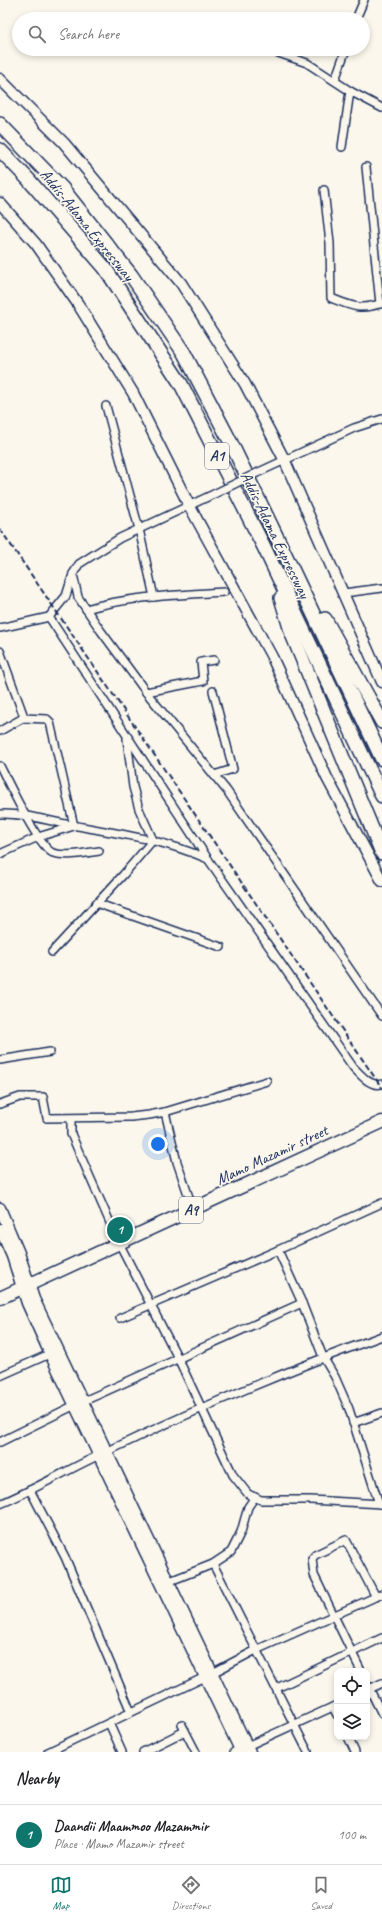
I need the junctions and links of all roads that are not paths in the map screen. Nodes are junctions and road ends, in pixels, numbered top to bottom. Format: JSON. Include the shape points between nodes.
{"nodes":[{"id":1,"x":364,"y":0,"type":"edge"},
{"id":2,"x":359,"y":12,"type":"edge"},
{"id":3,"x":287,"y":56,"type":"edge"},
{"id":4,"x":344,"y":56,"type":"edge"},
{"id":5,"x":0,"y":79,"type":"edge"},
{"id":6,"x":335,"y":80,"type":"junction"},
{"id":7,"x":350,"y":91,"type":"junction"},
{"id":8,"x":382,"y":108,"type":"edge"},
{"id":9,"x":0,"y":124,"type":"edge"},
{"id":10,"x":342,"y":147,"type":"dead end"},
{"id":11,"x":0,"y":150,"type":"edge"},
{"id":12,"x":366,"y":167,"type":"dead end"},
{"id":13,"x":324,"y":190,"type":"dead end"},
{"id":14,"x":0,"y":203,"type":"edge"},
{"id":15,"x":381,"y":304,"type":"edge"},
{"id":16,"x":106,"y":406,"type":"dead end"},
{"id":17,"x":382,"y":419,"type":"edge"},
{"id":18,"x":284,"y":459,"type":"junction"},
{"id":19,"x":189,"y":504,"type":"junction"},
{"id":20,"x":139,"y":529,"type":"junction"},
{"id":21,"x":284,"y":552,"type":"junction"},
{"id":22,"x":270,"y":560,"type":"junction"},
{"id":23,"x":73,"y":574,"type":"junction"},
{"id":24,"x":382,"y":588,"type":"edge"},
{"id":25,"x":224,"y":592,"type":"dead end"},
{"id":26,"x":344,"y":593,"type":"junction"},
{"id":27,"x":154,"y":597,"type":"junction"},
{"id":28,"x":86,"y":609,"type":"junction"},
{"id":29,"x":49,"y":617,"type":"junction"},
{"id":30,"x":0,"y":628,"type":"edge"},
{"id":31,"x":0,"y":651,"type":"edge"},
{"id":32,"x":214,"y":660,"type":"dead end"},
{"id":33,"x":382,"y":682,"type":"edge"},
{"id":34,"x":213,"y":691,"type":"dead end"},
{"id":35,"x":146,"y":692,"type":"junction"},
{"id":36,"x":23,"y":718,"type":"junction"},
{"id":37,"x":382,"y":722,"type":"edge"},
{"id":38,"x":0,"y":731,"type":"edge"},
{"id":39,"x":126,"y":735,"type":"junction"},
{"id":40,"x":382,"y":759,"type":"edge"},
{"id":41,"x":0,"y":766,"type":"edge"},
{"id":42,"x":214,"y":775,"type":"junction"},
{"id":43,"x":382,"y":796,"type":"edge"},
{"id":44,"x":0,"y":814,"type":"edge"},
{"id":45,"x":26,"y":816,"type":"junction"},
{"id":46,"x":74,"y":826,"type":"junction"},
{"id":47,"x":38,"y":837,"type":"junction"},
{"id":48,"x":153,"y":840,"type":"junction"},
{"id":49,"x":100,"y":851,"type":"dead end"},
{"id":50,"x":382,"y":853,"type":"edge"},
{"id":51,"x":0,"y":854,"type":"edge"},
{"id":52,"x":208,"y":859,"type":"junction"},
{"id":53,"x":382,"y":880,"type":"edge"},
{"id":54,"x":96,"y":903,"type":"junction"},
{"id":55,"x":221,"y":947,"type":"dead end"},
{"id":56,"x":52,"y":952,"type":"dead end"},
{"id":57,"x":382,"y":1016,"type":"edge"},
{"id":58,"x":50,"y":1052,"type":"dead end"},
{"id":59,"x":0,"y":1060,"type":"edge"},
{"id":60,"x":267,"y":1081,"type":"dead end"},
{"id":61,"x":382,"y":1084,"type":"edge"},
{"id":62,"x":0,"y":1104,"type":"edge"},
{"id":63,"x":165,"y":1112,"type":"junction"},
{"id":64,"x":71,"y":1119,"type":"junction"},
{"id":65,"x":382,"y":1122,"type":"edge"},
{"id":66,"x":382,"y":1203,"type":"edge"},
{"id":67,"x":193,"y":1209,"type":"junction"},
{"id":68,"x":1,"y":1213,"type":"edge"},
{"id":69,"x":0,"y":1229,"type":"edge"},
{"id":70,"x":119,"y":1243,"type":"junction"},
{"id":71,"x":278,"y":1250,"type":"junction"},
{"id":72,"x":25,"y":1286,"type":"junction"},
{"id":73,"x":0,"y":1298,"type":"edge"},
{"id":74,"x":302,"y":1303,"type":"junction"},
{"id":75,"x":150,"y":1304,"type":"junction"},
{"id":76,"x":120,"y":1318,"type":"dead end"},
{"id":77,"x":382,"y":1336,"type":"edge"},
{"id":78,"x":54,"y":1352,"type":"junction"},
{"id":79,"x":323,"y":1357,"type":"junction"},
{"id":80,"x":178,"y":1358,"type":"junction"},
{"id":81,"x":0,"y":1376,"type":"edge"},
{"id":82,"x":79,"y":1403,"type":"junction"},
{"id":83,"x":202,"y":1409,"type":"junction"},
{"id":84,"x":382,"y":1413,"type":"edge"},
{"id":85,"x":353,"y":1422,"type":"junction"},
{"id":86,"x":0,"y":1442,"type":"edge"},
{"id":87,"x":103,"y":1453,"type":"junction"},
{"id":88,"x":30,"y":1490,"type":"junction"},
{"id":89,"x":255,"y":1497,"type":"junction"},
{"id":90,"x":1,"y":1502,"type":"edge"},
{"id":91,"x":381,"y":1504,"type":"edge"},
{"id":92,"x":213,"y":1564,"type":"junction"},
{"id":93,"x":165,"y":1583,"type":"junction"},
{"id":94,"x":379,"y":1595,"type":"edge"},
{"id":95,"x":333,"y":1616,"type":"junction"},
{"id":96,"x":382,"y":1638,"type":"edge"},
{"id":97,"x":256,"y":1650,"type":"junction"},
{"id":98,"x":352,"y":1653,"type":"junction"},
{"id":99,"x":360,"y":1668,"type":"edge"},
{"id":100,"x":208,"y":1674,"type":"junction"},
{"id":101,"x":382,"y":1683,"type":"edge"},
{"id":102,"x":370,"y":1686,"type":"edge"},
{"id":103,"x":277,"y":1688,"type":"junction"},
{"id":104,"x":370,"y":1691,"type":"edge"},
{"id":105,"x":334,"y":1706,"type":"edge"},
{"id":106,"x":131,"y":1712,"type":"junction"},
{"id":107,"x":382,"y":1714,"type":"edge"},
{"id":108,"x":109,"y":1723,"type":"junction"},
{"id":109,"x":295,"y":1724,"type":"junction"},
{"id":110,"x":349,"y":1740,"type":"edge"},
{"id":111,"x":242,"y":1750,"type":"edge"},
{"id":112,"x":48,"y":1752,"type":"edge"},
{"id":113,"x":122,"y":1752,"type":"edge"},
{"id":114,"x":143,"y":1752,"type":"edge"},
{"id":115,"x":196,"y":1752,"type":"edge"},
{"id":116,"x":308,"y":1752,"type":"edge"},
{"id":117,"x":355,"y":1752,"type":"edge"}],
"edges":[{"from":1,"to":2,"type":"street"},
{"from":3,"to":6,"type":"street","via":[[307,63]]},
{"from":4,"to":6,"type":"street"},
{"from":5,"to":18,"type":"street","via":[[64,143],[181,284],[245,384]]},
{"from":6,"to":7,"type":"street"},
{"from":7,"to":8,"type":"street"},
{"from":7,"to":10,"type":"street"},
{"from":9,"to":21,"type":"highway","name":"Addis-Adama Expressway","number":"A1","via":[[62,188],[131,275],[184,354]]},
{"from":11,"to":22,"type":"highway","name":"Addis-Adama Expressway","number":"A1","via":[[105,268],[181,384]]},
{"from":12,"to":15,"type":"street"},
{"from":13,"to":15,"type":"street","via":[[330,243],[331,298],[356,308]]},
{"from":14,"to":19,"type":"street","via":[[36,244],[78,304],[134,393]]},
{"from":16,"to":20,"type":"street"},
{"from":17,"to":18,"type":"street","via":[[354,428]]},
{"from":18,"to":19,"type":"street","bridge":true},
{"from":18,"to":26,"type":"street"},
{"from":19,"to":20,"type":"street"},
{"from":19,"to":53,"type":"street","via":[[272,657],[327,778]]},
{"from":20,"to":23,"type":"street","via":[[79,564]]},
{"from":20,"to":27,"type":"street"},
{"from":21,"to":37,"type":"highway","via":[[318,605]]},
{"from":21,"to":40,"type":"highway","name":"Addis-Adama Expressway","number":"A1"},
{"from":22,"to":43,"type":"highway","name":"Addis-Adama Expressway","number":"A1"},
{"from":22,"to":50,"type":"highway","via":[[292,634]]},
{"from":23,"to":28,"type":"street","via":[[78,597]]},
{"from":23,"to":29,"type":"street","via":[[66,596]]},
{"from":24,"to":26,"type":"street"},
{"from":25,"to":27,"type":"street"},
{"from":26,"to":33,"type":"street","via":[[361,638]]},
{"from":27,"to":28,"type":"street","via":[[110,602]]},
{"from":28,"to":35,"type":"street"},
{"from":29,"to":30,"type":"street"},
{"from":29,"to":39,"type":"street"},
{"from":31,"to":36,"type":"street"},
{"from":32,"to":35,"type":"street","via":[[201,662],[203,681]]},
{"from":34,"to":42,"type":"street","via":[[234,769]]},
{"from":35,"to":42,"type":"street"},
{"from":36,"to":38,"type":"street"},
{"from":36,"to":46,"type":"street","via":[[46,719],[50,722]]},
{"from":39,"to":48,"type":"street","via":[[133,786],[139,809]]},
{"from":39,"to":52,"type":"street"},
{"from":41,"to":45,"type":"street"},
{"from":42,"to":57,"type":"street"},
{"from":44,"to":45,"type":"street"},
{"from":45,"to":46,"type":"street"},
{"from":45,"to":47,"type":"street"},
{"from":46,"to":47,"type":"street"},
{"from":46,"to":48,"type":"street"},
{"from":47,"to":49,"type":"street","via":[[51,852],[64,854]]},
{"from":47,"to":51,"type":"street"},
{"from":48,"to":52,"type":"street","via":[[180,847]]},
{"from":48,"to":54,"type":"street"},
{"from":52,"to":61,"type":"street","via":[[353,1067],[367,1081]]},
{"from":54,"to":55,"type":"street"},
{"from":54,"to":56,"type":"street"},
{"from":58,"to":59,"type":"street"},
{"from":60,"to":63,"type":"street"},
{"from":62,"to":64,"type":"street","via":[[20,1097],[43,1097],[47,1118]]},
{"from":63,"to":64,"type":"street","via":[[131,1117]]},
{"from":63,"to":67,"type":"street","via":[[176,1162]]},
{"from":64,"to":70,"type":"street","via":[[71,1134]]},
{"from":65,"to":67,"type":"main road","name":"Mamo Mazamir street","number":"A9"},
{"from":66,"to":71,"type":"street"},
{"from":67,"to":70,"type":"main road","name":"Mamo Mazamir street","number":"A9"},
{"from":68,"to":72,"type":"street"},
{"from":69,"to":72,"type":"street"},
{"from":70,"to":72,"type":"main road","name":"Mamo Mazamir street","number":"A9"},
{"from":70,"to":75,"type":"street"},
{"from":71,"to":74,"type":"street"},
{"from":71,"to":75,"type":"street"},
{"from":72,"to":73,"type":"main road","name":"Mamo Mazamir street","number":"A9"},
{"from":72,"to":78,"type":"street","via":[[34,1299]]},
{"from":74,"to":79,"type":"street"},
{"from":74,"to":80,"type":"street"},
{"from":75,"to":76,"type":"street"},
{"from":75,"to":80,"type":"street"},
{"from":77,"to":79,"type":"street"},
{"from":78,"to":81,"type":"street"},
{"from":78,"to":82,"type":"street"},
{"from":79,"to":83,"type":"street"},
{"from":79,"to":85,"type":"street","via":[[335,1377]]},
{"from":80,"to":82,"type":"street"},
{"from":80,"to":83,"type":"street"},
{"from":82,"to":86,"type":"street"},
{"from":82,"to":87,"type":"street"},
{"from":83,"to":87,"type":"street"},
{"from":83,"to":89,"type":"street","via":[[233,1475],[248,1494]]},
{"from":84,"to":85,"type":"street"},
{"from":85,"to":91,"type":"street"},
{"from":87,"to":88,"type":"street"},
{"from":87,"to":93,"type":"street"},
{"from":88,"to":90,"type":"street"},
{"from":88,"to":106,"type":"street","via":[[65,1557]]},
{"from":89,"to":91,"type":"street","via":[[261,1500]]},
{"from":89,"to":92,"type":"street","via":[[248,1507],[241,1532],[231,1552]]},
{"from":92,"to":93,"type":"street"},
{"from":92,"to":97,"type":"street"},
{"from":93,"to":100,"type":"street"},
{"from":94,"to":95,"type":"street"},
{"from":94,"to":95,"type":"street","via":[[348,1541],[344,1540],[312,1559],[314,1575]]},
{"from":95,"to":97,"type":"street"},
{"from":95,"to":98,"type":"street"},
{"from":96,"to":98,"type":"street"},
{"from":97,"to":100,"type":"street"},
{"from":97,"to":103,"type":"street"},
{"from":98,"to":99,"type":"street"},
{"from":98,"to":103,"type":"street"},
{"from":100,"to":106,"type":"street"},
{"from":100,"to":111,"type":"street"},
{"from":101,"to":102,"type":"street"},
{"from":103,"to":109,"type":"street"},
{"from":104,"to":107,"type":"street"},
{"from":105,"to":109,"type":"street"},
{"from":106,"to":108,"type":"street"},
{"from":108,"to":112,"type":"street"},
{"from":108,"to":113,"type":"street"},
{"from":109,"to":111,"type":"street"},
{"from":109,"to":116,"type":"street"},
{"from":110,"to":117,"type":"street"},
{"from":114,"to":115,"type":"street","via":[[183,1728]]}]}
